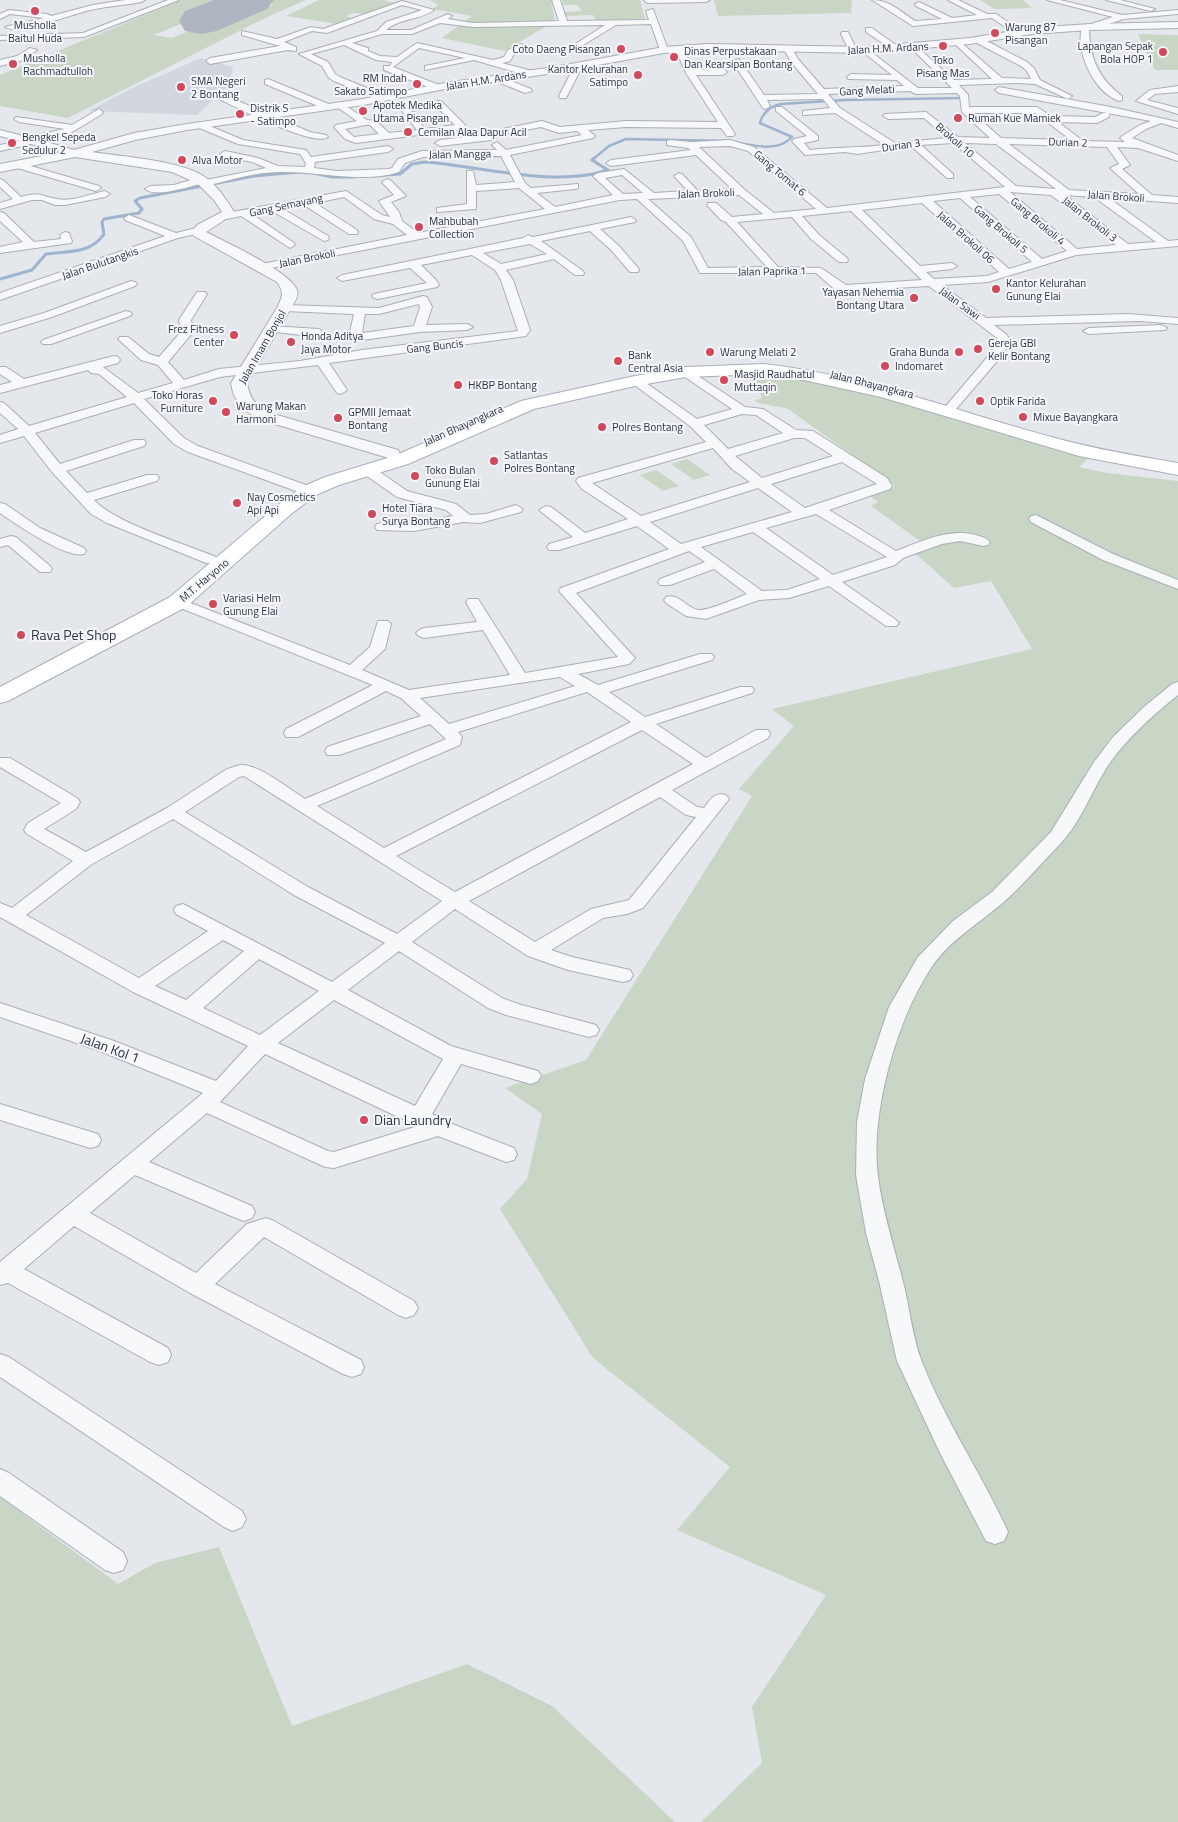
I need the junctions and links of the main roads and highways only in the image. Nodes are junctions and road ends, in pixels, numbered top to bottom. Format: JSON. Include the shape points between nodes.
{"nodes":[{"id":1,"x":632,"y":378,"type":"junction"},
{"id":2,"x":888,"y":391,"type":"junction"},
{"id":3,"x":921,"y":400,"type":"junction"},
{"id":4,"x":397,"y":457,"type":"junction"},
{"id":5,"x":1178,"y":462,"type":"edge"},
{"id":6,"x":1178,"y":469,"type":"edge"},
{"id":7,"x":12,"y":680,"type":"edge"},
{"id":8,"x":0,"y":696,"type":"edge"}],
"edges":[{"from":1,"to":2,"type":"main road","name":"Jalan Bhayangkara","via":[[734,369],[790,372]]},
{"from":1,"to":2,"type":"main road","name":"Jalan Bhayangkara","via":[[654,369],[756,363],[811,369]]},
{"from":1,"to":4,"type":"main road","name":"Jalan Bhayangkara","via":[[518,408]]},
{"from":2,"to":3,"type":"main road","name":"Jalan Bhayangkara"},
{"from":3,"to":5,"type":"main road","name":"Jalan Bhayangkara","via":[[1033,431]]},
{"from":3,"to":6,"type":"main road","name":"Jalan Bhayangkara","via":[[1055,444]]},
{"from":4,"to":7,"type":"main road","name":"M.T. Haryono","via":[[326,477],[301,488],[276,503],[211,560],[149,606]]},
{"from":4,"to":7,"type":"main road","name":"M.T. Haryono","via":[[369,471],[309,491],[178,602]]},
{"from":7,"to":8,"type":"main road","name":"M.T. Haryono"}]}
